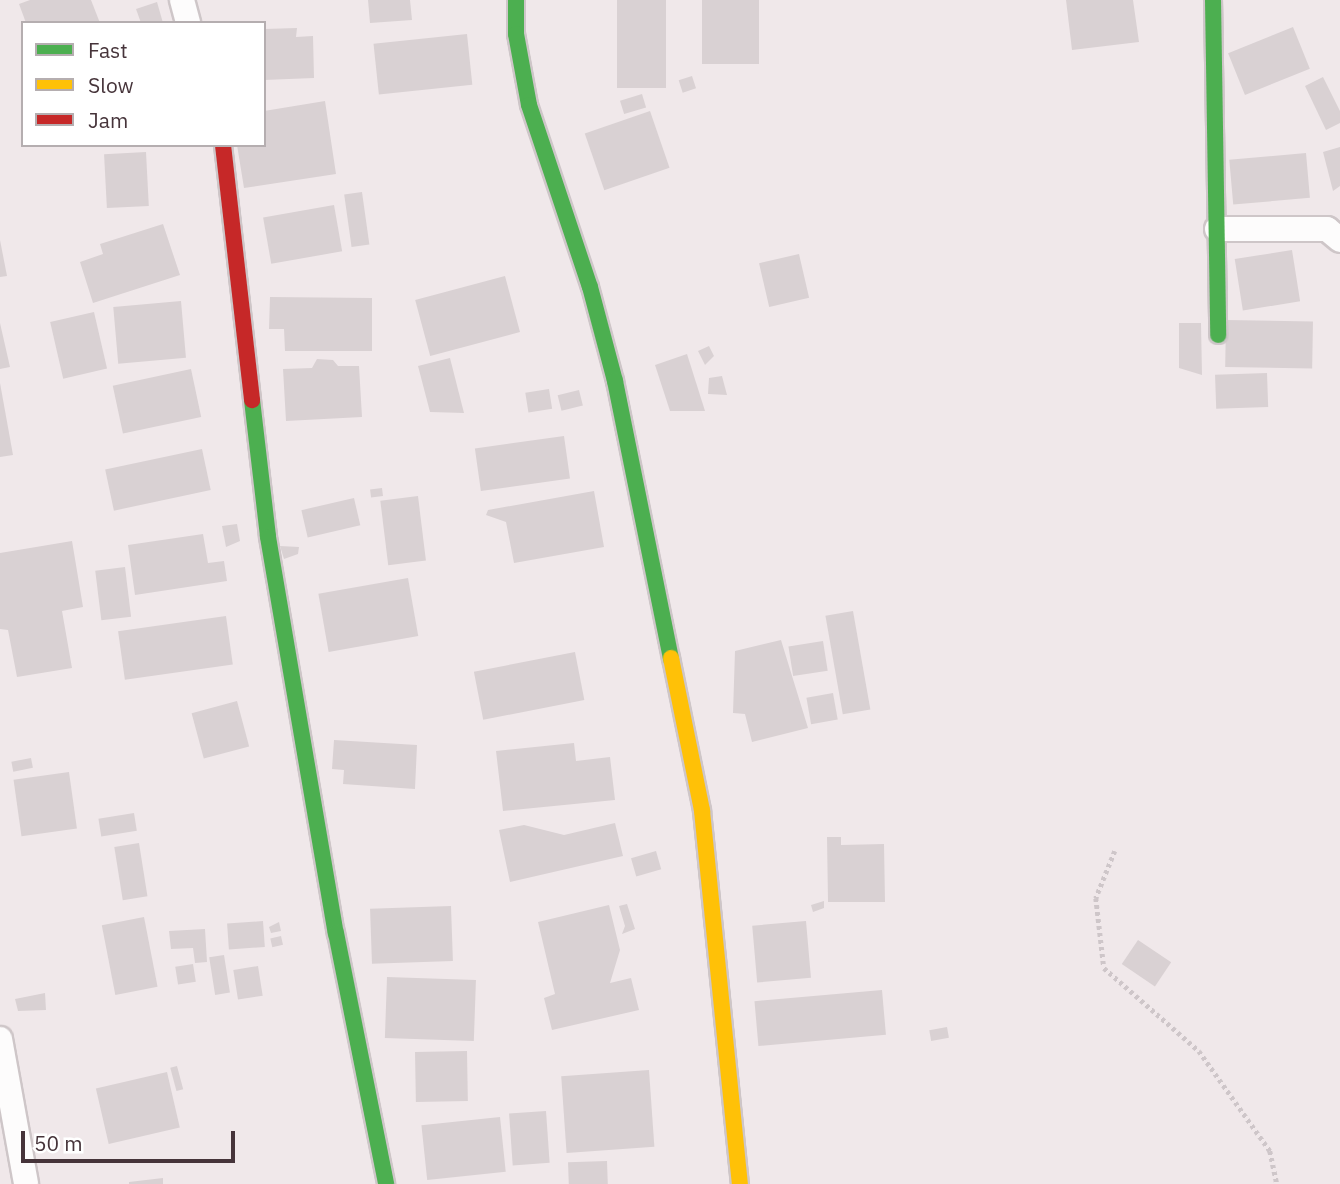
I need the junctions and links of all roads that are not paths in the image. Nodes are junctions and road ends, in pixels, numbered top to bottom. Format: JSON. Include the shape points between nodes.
{"nodes":[{"id":1,"x":182,"y":0,"type":"edge"},
{"id":2,"x":516,"y":0,"type":"edge"},
{"id":3,"x":1213,"y":0,"type":"edge"},
{"id":4,"x":187,"y":21,"type":"edge"},
{"id":5,"x":223,"y":147,"type":"edge"},
{"id":6,"x":1217,"y":229,"type":"junction"},
{"id":7,"x":1340,"y":240,"type":"edge"},
{"id":8,"x":1217,"y":335,"type":"dead end"},
{"id":9,"x":0,"y":1039,"type":"edge"},
{"id":10,"x":26,"y":1184,"type":"edge"},
{"id":11,"x":386,"y":1184,"type":"edge"},
{"id":12,"x":740,"y":1184,"type":"edge"}],
"edges":[{"from":1,"to":4,"type":"street"},
{"from":2,"to":12,"type":"street","via":[[516,34],[529,105],[590,287],[615,381],[702,811]]},
{"from":3,"to":6,"type":"street"},
{"from":5,"to":11,"type":"street","via":[[268,537],[336,933]]},
{"from":6,"to":7,"type":"street","via":[[1327,229]]},
{"from":6,"to":8,"type":"street"},
{"from":9,"to":10,"type":"street"}]}
